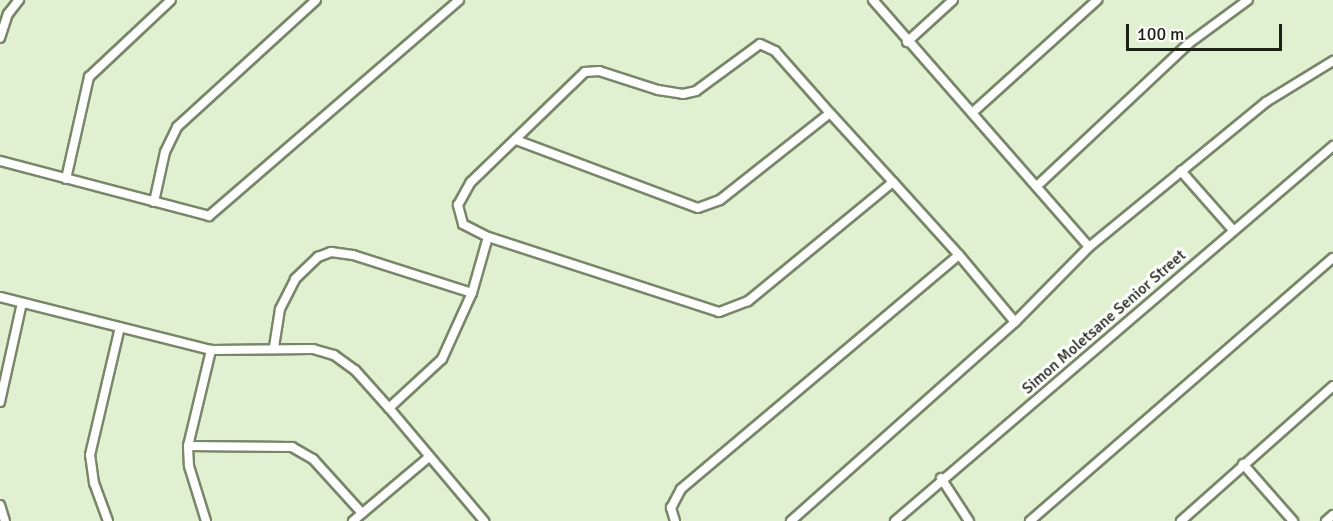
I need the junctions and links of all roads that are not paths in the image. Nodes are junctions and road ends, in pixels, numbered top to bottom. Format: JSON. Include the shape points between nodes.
{"nodes":[{"id":1,"x":19,"y":0,"type":"edge"},
{"id":2,"x":171,"y":0,"type":"edge"},
{"id":3,"x":316,"y":0,"type":"edge"},
{"id":4,"x":459,"y":0,"type":"edge"},
{"id":5,"x":873,"y":0,"type":"edge"},
{"id":6,"x":953,"y":0,"type":"edge"},
{"id":7,"x":1097,"y":0,"type":"edge"},
{"id":8,"x":1248,"y":0,"type":"edge"},
{"id":9,"x":0,"y":38,"type":"edge"},
{"id":10,"x":907,"y":42,"type":"junction"},
{"id":11,"x":1333,"y":61,"type":"edge"},
{"id":12,"x":972,"y":112,"type":"junction"},
{"id":13,"x":830,"y":113,"type":"junction"},
{"id":14,"x":516,"y":140,"type":"junction"},
{"id":15,"x":1333,"y":146,"type":"edge"},
{"id":16,"x":0,"y":161,"type":"edge"},
{"id":17,"x":1181,"y":171,"type":"junction"},
{"id":18,"x":66,"y":179,"type":"junction"},
{"id":19,"x":893,"y":182,"type":"junction"},
{"id":20,"x":1038,"y":185,"type":"junction"},
{"id":21,"x":154,"y":202,"type":"junction"},
{"id":22,"x":1233,"y":230,"type":"junction"},
{"id":23,"x":488,"y":237,"type":"junction"},
{"id":24,"x":1089,"y":247,"type":"junction"},
{"id":25,"x":959,"y":255,"type":"junction"},
{"id":26,"x":1333,"y":258,"type":"edge"},
{"id":27,"x":472,"y":292,"type":"junction"},
{"id":28,"x":0,"y":297,"type":"edge"},
{"id":29,"x":22,"y":303,"type":"junction"},
{"id":30,"x":1015,"y":322,"type":"junction"},
{"id":31,"x":120,"y":327,"type":"junction"},
{"id":32,"x":274,"y":347,"type":"junction"},
{"id":33,"x":212,"y":350,"type":"junction"},
{"id":34,"x":1333,"y":386,"type":"edge"},
{"id":35,"x":0,"y":402,"type":"edge"},
{"id":36,"x":390,"y":408,"type":"junction"},
{"id":37,"x":188,"y":446,"type":"junction"},
{"id":38,"x":429,"y":457,"type":"junction"},
{"id":39,"x":1243,"y":464,"type":"junction"},
{"id":40,"x":941,"y":478,"type":"junction"},
{"id":41,"x":0,"y":505,"type":"edge"},
{"id":42,"x":362,"y":513,"type":"junction"},
{"id":43,"x":1333,"y":515,"type":"edge"},
{"id":44,"x":5,"y":521,"type":"edge"},
{"id":45,"x":108,"y":521,"type":"edge"},
{"id":46,"x":206,"y":521,"type":"edge"},
{"id":47,"x":353,"y":521,"type":"edge"},
{"id":48,"x":484,"y":521,"type":"edge"},
{"id":49,"x":675,"y":521,"type":"edge"},
{"id":50,"x":791,"y":521,"type":"edge"},
{"id":51,"x":895,"y":521,"type":"edge"},
{"id":52,"x":969,"y":521,"type":"edge"},
{"id":53,"x":1030,"y":521,"type":"edge"},
{"id":54,"x":1181,"y":521,"type":"edge"},
{"id":55,"x":1293,"y":521,"type":"edge"},
{"id":56,"x":1326,"y":521,"type":"edge"}],
"edges":[{"from":1,"to":9,"type":"street","via":[[8,14]]},
{"from":2,"to":18,"type":"street","via":[[89,77]]},
{"from":3,"to":21,"type":"street","via":[[177,127],[165,152]]},
{"from":4,"to":21,"type":"street","via":[[218,212],[202,216]]},
{"from":5,"to":10,"type":"street"},
{"from":6,"to":10,"type":"street"},
{"from":7,"to":12,"type":"street"},
{"from":8,"to":20,"type":"street","via":[[1188,44]]},
{"from":10,"to":12,"type":"street"},
{"from":11,"to":17,"type":"street","via":[[1266,102]]},
{"from":12,"to":20,"type":"street"},
{"from":13,"to":14,"type":"street","via":[[720,200],[698,208]]},
{"from":13,"to":14,"type":"street","via":[[775,51],[760,44],[696,90],[683,94],[599,71],[585,72]]},
{"from":13,"to":19,"type":"street"},
{"from":14,"to":23,"type":"street","via":[[471,182],[458,205],[463,224]]},
{"from":15,"to":22,"type":"street","name":"Simon Moletsane Senior Street"},
{"from":16,"to":18,"type":"street"},
{"from":17,"to":22,"type":"street"},
{"from":17,"to":24,"type":"street"},
{"from":18,"to":21,"type":"street"},
{"from":19,"to":23,"type":"street","via":[[748,301],[729,311],[706,311]]},
{"from":19,"to":25,"type":"street"},
{"from":20,"to":24,"type":"street"},
{"from":22,"to":40,"type":"street","name":"Simon Moletsane Senior Street"},
{"from":23,"to":27,"type":"street"},
{"from":24,"to":30,"type":"street"},
{"from":25,"to":30,"type":"street"},
{"from":25,"to":49,"type":"street","via":[[681,489],[671,508]]},
{"from":26,"to":53,"type":"street"},
{"from":27,"to":32,"type":"street","via":[[353,255],[331,252],[318,257],[295,279],[280,309]]},
{"from":27,"to":36,"type":"street","via":[[434,369]]},
{"from":28,"to":29,"type":"street"},
{"from":29,"to":31,"type":"street"},
{"from":29,"to":35,"type":"street"},
{"from":30,"to":50,"type":"street"},
{"from":31,"to":33,"type":"street"},
{"from":31,"to":45,"type":"street","via":[[90,455],[94,483]]},
{"from":32,"to":33,"type":"street"},
{"from":32,"to":36,"type":"street","via":[[313,349],[334,355],[356,370]]},
{"from":33,"to":37,"type":"street"},
{"from":34,"to":39,"type":"street"},
{"from":36,"to":38,"type":"street"},
{"from":37,"to":42,"type":"street","via":[[292,447],[313,459]]},
{"from":37,"to":46,"type":"street","via":[[189,466]]},
{"from":38,"to":42,"type":"street"},
{"from":38,"to":48,"type":"street"},
{"from":39,"to":54,"type":"street"},
{"from":39,"to":55,"type":"street"},
{"from":40,"to":51,"type":"street","name":"Simon Moletsane Senior Street"},
{"from":40,"to":52,"type":"street"},
{"from":41,"to":44,"type":"street"},
{"from":42,"to":47,"type":"street"},
{"from":43,"to":56,"type":"street"}]}
